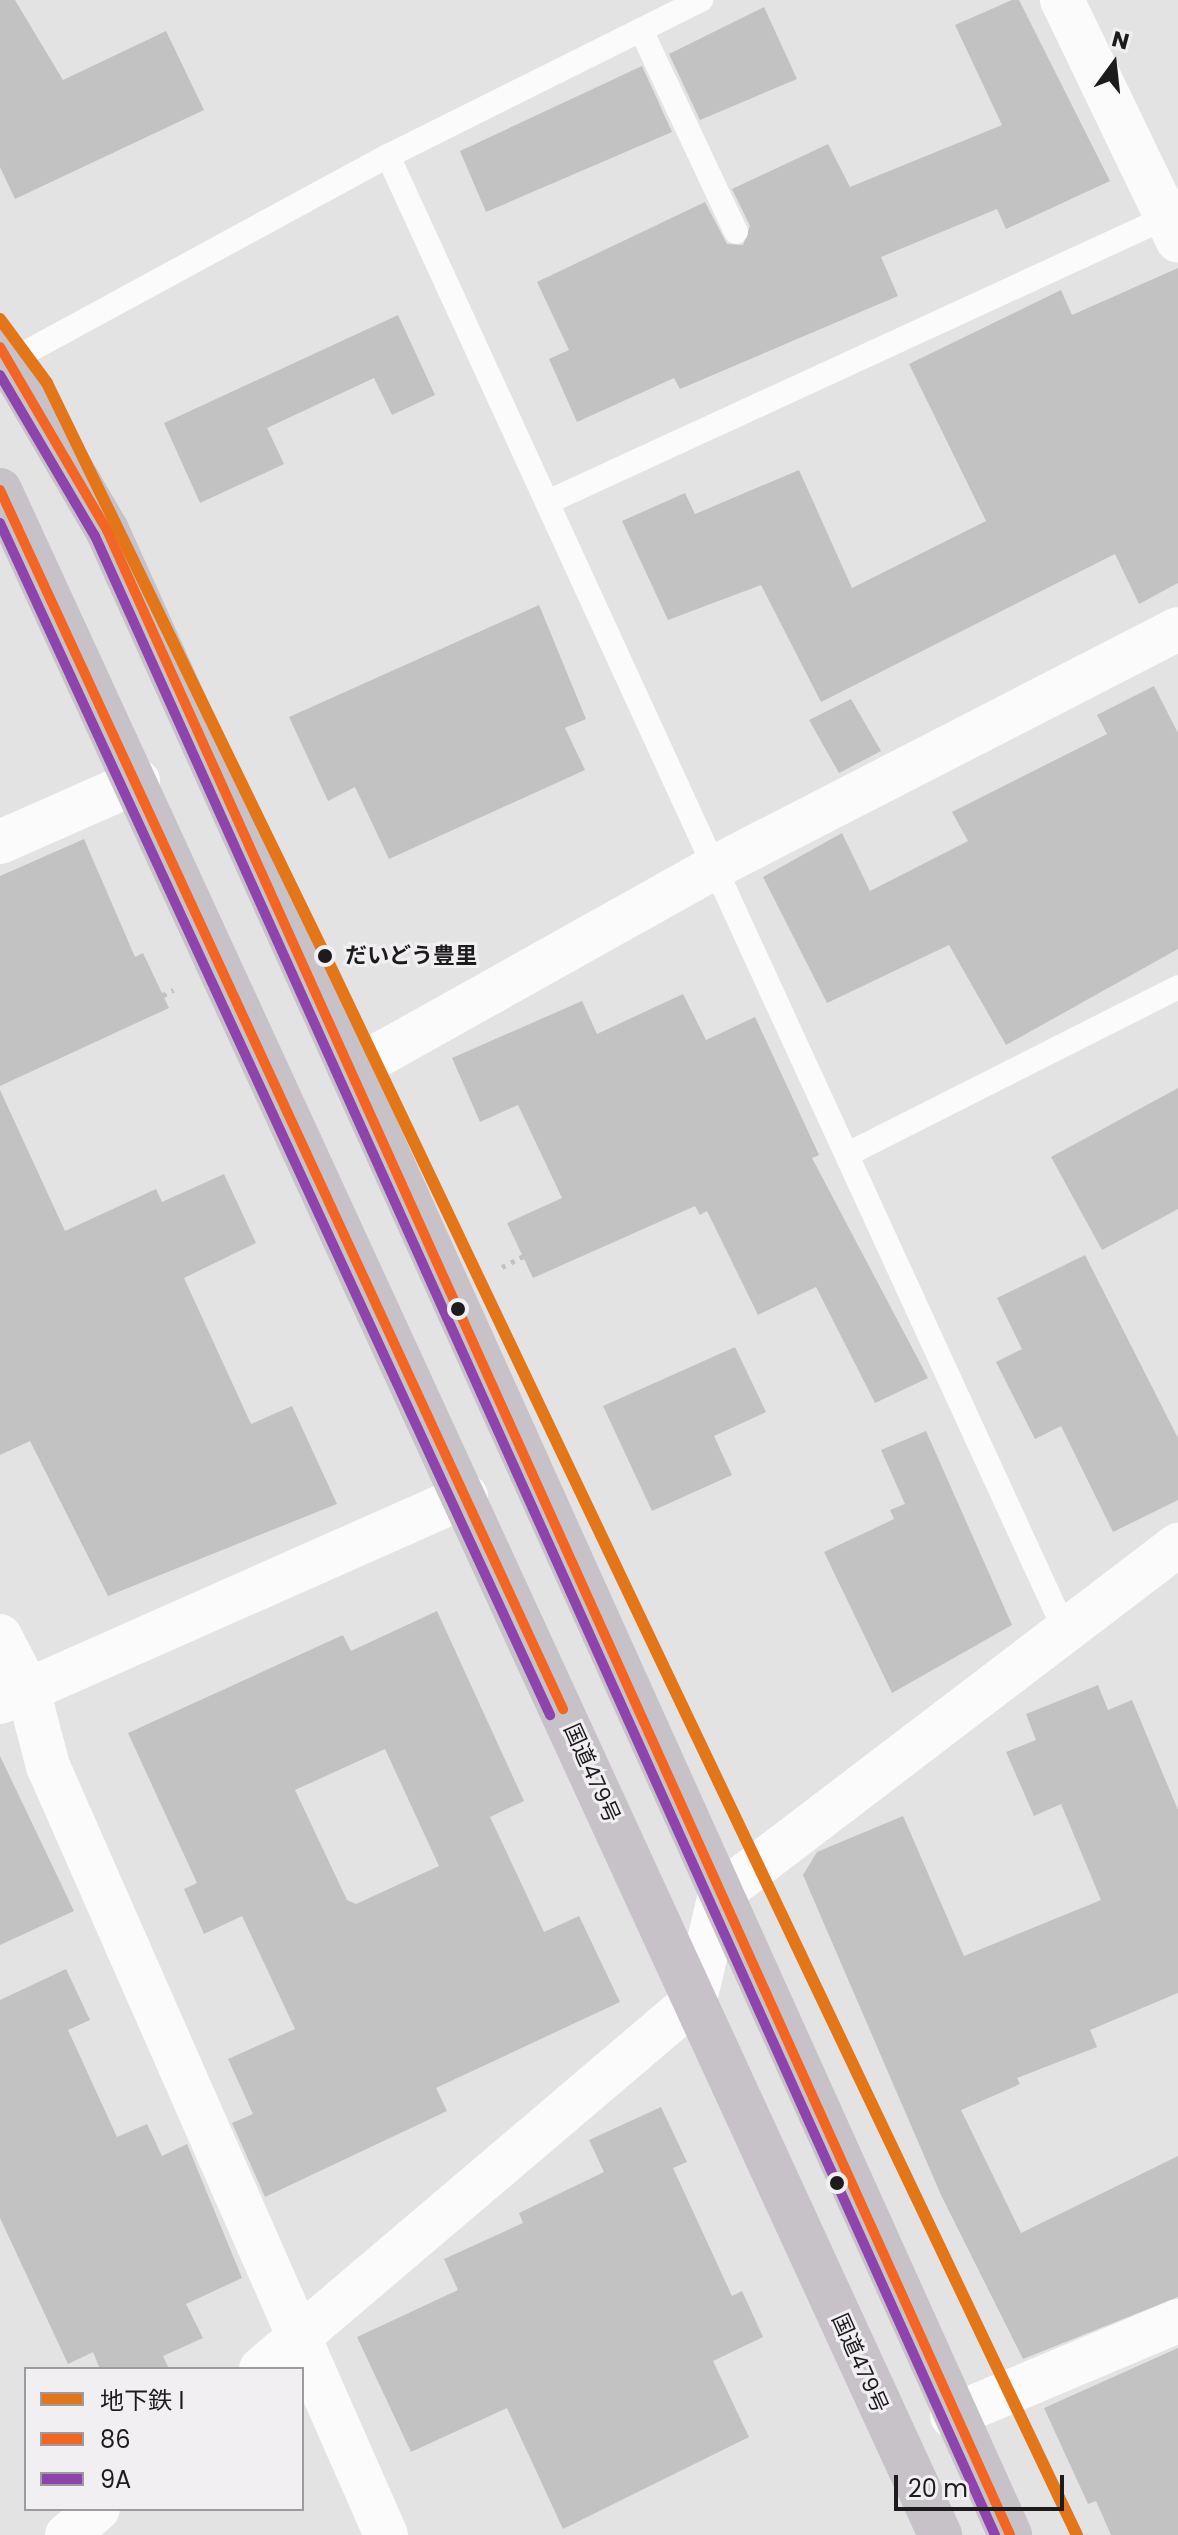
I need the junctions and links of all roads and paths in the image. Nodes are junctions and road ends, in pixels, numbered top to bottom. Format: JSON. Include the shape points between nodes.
{"nodes":[{"id":1,"x":701,"y":0,"type":"edge"},
{"id":2,"x":1062,"y":0,"type":"edge"},
{"id":3,"x":641,"y":30,"type":"junction"},
{"id":4,"x":388,"y":156,"type":"junction"},
{"id":5,"x":1173,"y":229,"type":"edge"},
{"id":6,"x":736,"y":232,"type":"dead end"},
{"id":7,"x":5,"y":354,"type":"edge"},
{"id":8,"x":0,"y":490,"type":"edge"},
{"id":9,"x":548,"y":502,"type":"junction"},
{"id":10,"x":1178,"y":629,"type":"edge"},
{"id":11,"x":138,"y":781,"type":"junction"},
{"id":12,"x":0,"y":842,"type":"edge"},
{"id":13,"x":717,"y":866,"type":"junction"},
{"id":14,"x":1178,"y":987,"type":"edge"},
{"id":15,"x":173,"y":990,"type":"dead end"},
{"id":16,"x":136,"y":1009,"type":"dead end"},
{"id":17,"x":352,"y":1070,"type":"junction"},
{"id":18,"x":848,"y":1154,"type":"junction"},
{"id":19,"x":530,"y":1253,"type":"dead end"},
{"id":20,"x":502,"y":1267,"type":"dead end"},
{"id":21,"x":466,"y":1496,"type":"junction"},
{"id":22,"x":1178,"y":1545,"type":"edge"},
{"id":23,"x":1066,"y":1633,"type":"junction"},
{"id":24,"x":0,"y":1636,"type":"edge"},
{"id":25,"x":14,"y":1696,"type":"edge"},
{"id":26,"x":720,"y":1894,"type":"junction"},
{"id":27,"x":695,"y":2000,"type":"junction"},
{"id":28,"x":1178,"y":2321,"type":"edge"},
{"id":29,"x":298,"y":2336,"type":"junction"},
{"id":30,"x":263,"y":2367,"type":"edge"},
{"id":31,"x":952,"y":2416,"type":"junction"},
{"id":32,"x":96,"y":2511,"type":"edge"},
{"id":33,"x":67,"y":2535,"type":"edge"},
{"id":34,"x":386,"y":2535,"type":"edge"},
{"id":35,"x":940,"y":2535,"type":"edge"},
{"id":36,"x":1010,"y":2535,"type":"edge"}],
"edges":[{"from":1,"to":3,"type":"lane"},
{"from":2,"to":5,"type":"street"},
{"from":3,"to":4,"type":"lane"},
{"from":3,"to":6,"type":"lane"},
{"from":4,"to":7,"type":"lane"},
{"from":4,"to":9,"type":"lane"},
{"from":5,"to":9,"type":"lane"},
{"from":7,"to":17,"type":"highway","via":[[107,530]]},
{"from":8,"to":11,"type":"highway","name":"国道479号"},
{"from":9,"to":13,"type":"lane"},
{"from":10,"to":13,"type":"street"},
{"from":11,"to":12,"type":"street"},
{"from":11,"to":21,"type":"highway","name":"国道479号"},
{"from":13,"to":17,"type":"street"},
{"from":13,"to":18,"type":"lane"},
{"from":14,"to":18,"type":"lane"},
{"from":15,"to":16,"type":"path"},
{"from":17,"to":26,"type":"highway"},
{"from":18,"to":23,"type":"lane"},
{"from":19,"to":20,"type":"path"},
{"from":21,"to":25,"type":"street"},
{"from":21,"to":27,"type":"highway","name":"国道479号"},
{"from":22,"to":23,"type":"street"},
{"from":23,"to":26,"type":"street"},
{"from":24,"to":25,"type":"street"},
{"from":25,"to":29,"type":"street"},
{"from":26,"to":27,"type":"street"},
{"from":26,"to":31,"type":"highway"},
{"from":27,"to":29,"type":"street"},
{"from":27,"to":35,"type":"highway","name":"国道479号"},
{"from":28,"to":31,"type":"street"},
{"from":29,"to":30,"type":"street"},
{"from":29,"to":34,"type":"street"},
{"from":31,"to":36,"type":"highway"},
{"from":32,"to":33,"type":"street"}]}
